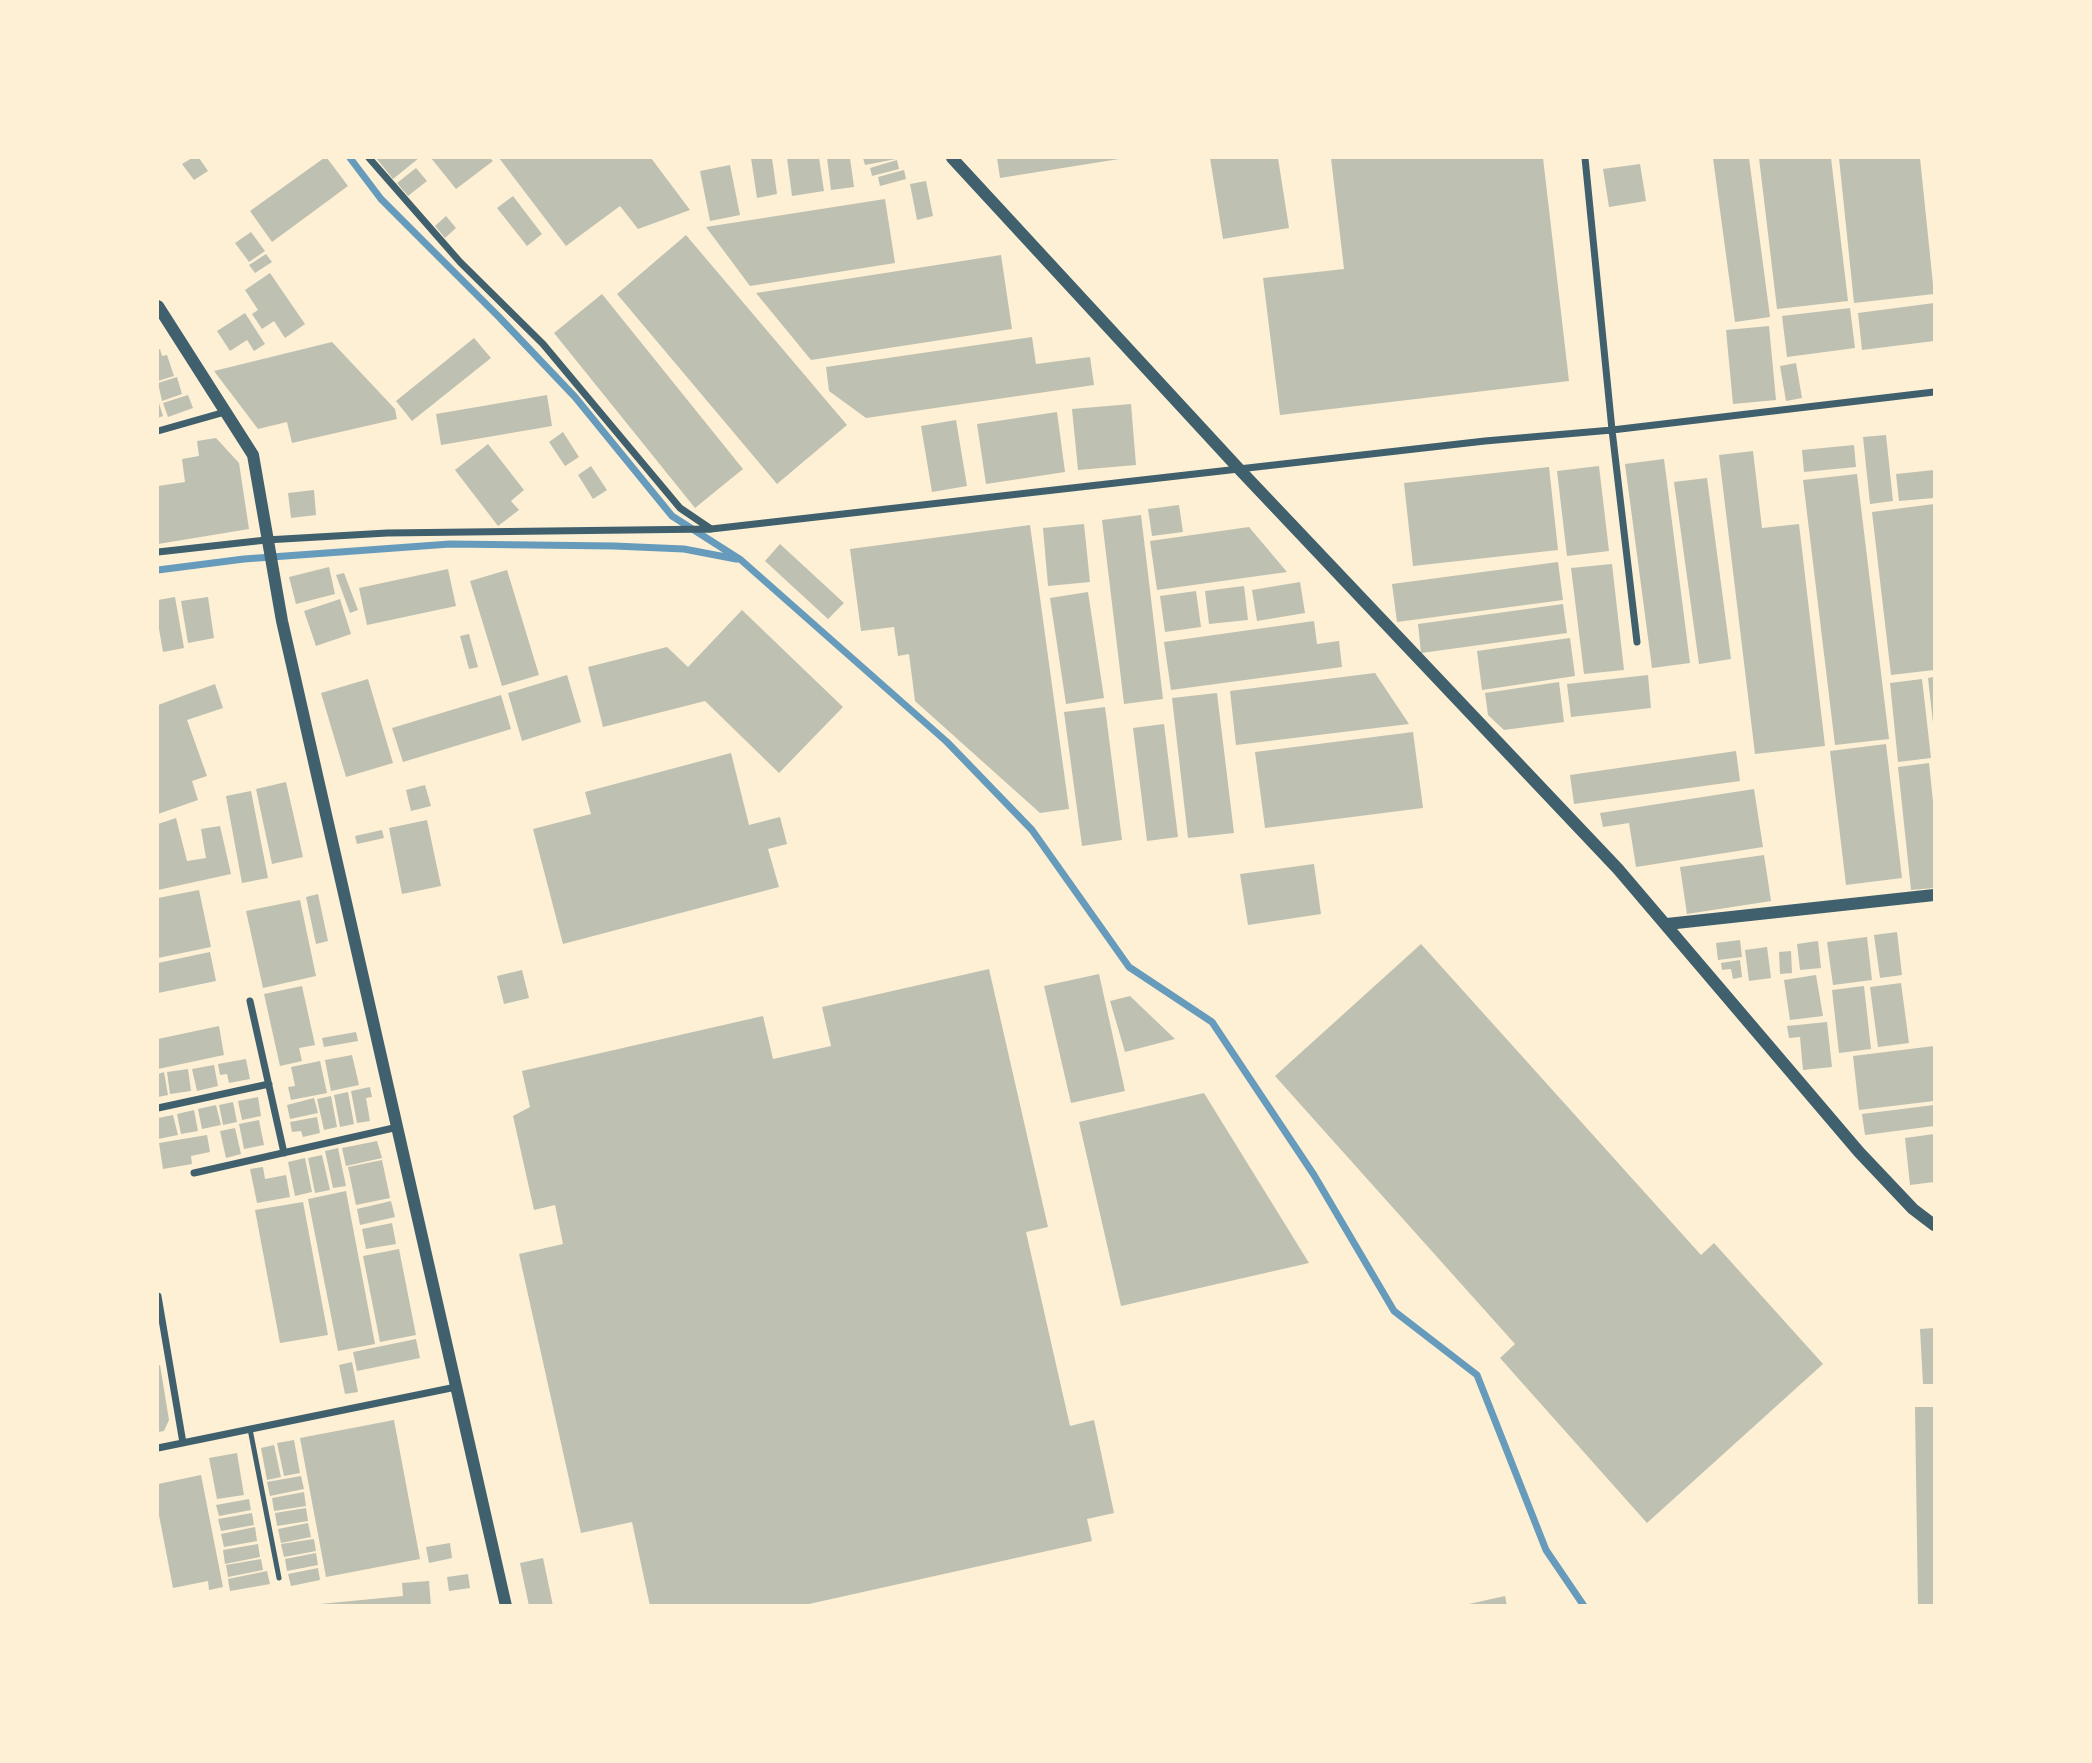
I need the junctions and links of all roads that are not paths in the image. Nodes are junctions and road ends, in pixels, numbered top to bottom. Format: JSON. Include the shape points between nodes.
{"nodes":[{"id":1,"x":369,"y":158,"type":"edge"},
{"id":2,"x":952,"y":158,"type":"edge"},
{"id":3,"x":1585,"y":158,"type":"edge"},
{"id":4,"x":158,"y":306,"type":"edge"},
{"id":5,"x":1934,"y":393,"type":"edge"},
{"id":6,"x":225,"y":411,"type":"junction"},
{"id":7,"x":1612,"y":430,"type":"junction"},
{"id":8,"x":158,"y":431,"type":"edge"},
{"id":9,"x":1240,"y":470,"type":"junction"},
{"id":10,"x":711,"y":529,"type":"junction"},
{"id":11,"x":266,"y":540,"type":"junction"},
{"id":12,"x":158,"y":552,"type":"edge"},
{"id":13,"x":1637,"y":642,"type":"dead end"},
{"id":14,"x":1934,"y":895,"type":"edge"},
{"id":15,"x":1667,"y":924,"type":"junction"},
{"id":16,"x":250,"y":1001,"type":"dead end"},
{"id":17,"x":269,"y":1084,"type":"junction"},
{"id":18,"x":158,"y":1108,"type":"edge"},
{"id":19,"x":398,"y":1127,"type":"junction"},
{"id":20,"x":284,"y":1153,"type":"junction"},
{"id":21,"x":194,"y":1173,"type":"dead end"},
{"id":22,"x":1934,"y":1225,"type":"edge"},
{"id":23,"x":158,"y":1296,"type":"edge"},
{"id":24,"x":457,"y":1387,"type":"junction"},
{"id":25,"x":250,"y":1429,"type":"junction"},
{"id":26,"x":183,"y":1443,"type":"junction"},
{"id":27,"x":158,"y":1448,"type":"edge"},
{"id":28,"x":279,"y":1578,"type":"dead end"},
{"id":29,"x":506,"y":1605,"type":"edge"}],
"edges":[{"from":1,"to":10,"type":"street","via":[[460,262],[543,344],[680,508]]},
{"from":2,"to":9,"type":"street"},
{"from":3,"to":7,"type":"street"},
{"from":4,"to":6,"type":"street"},
{"from":5,"to":7,"type":"street"},
{"from":6,"to":8,"type":"street"},
{"from":6,"to":11,"type":"street","via":[[253,455]]},
{"from":7,"to":9,"type":"street"},
{"from":7,"to":13,"type":"street"},
{"from":9,"to":10,"type":"street"},
{"from":9,"to":15,"type":"street"},
{"from":10,"to":11,"type":"street","via":[[387,533]]},
{"from":11,"to":12,"type":"street"},
{"from":11,"to":19,"type":"street"},
{"from":14,"to":15,"type":"street"},
{"from":15,"to":22,"type":"street","via":[[1858,1152]]},
{"from":16,"to":17,"type":"street"},
{"from":17,"to":18,"type":"street"},
{"from":17,"to":20,"type":"street"},
{"from":19,"to":20,"type":"street"},
{"from":19,"to":24,"type":"street"},
{"from":20,"to":21,"type":"street"},
{"from":23,"to":26,"type":"street"},
{"from":24,"to":25,"type":"street"},
{"from":24,"to":29,"type":"street"},
{"from":25,"to":26,"type":"street"},
{"from":25,"to":28,"type":"lane"},
{"from":26,"to":27,"type":"street"}]}
